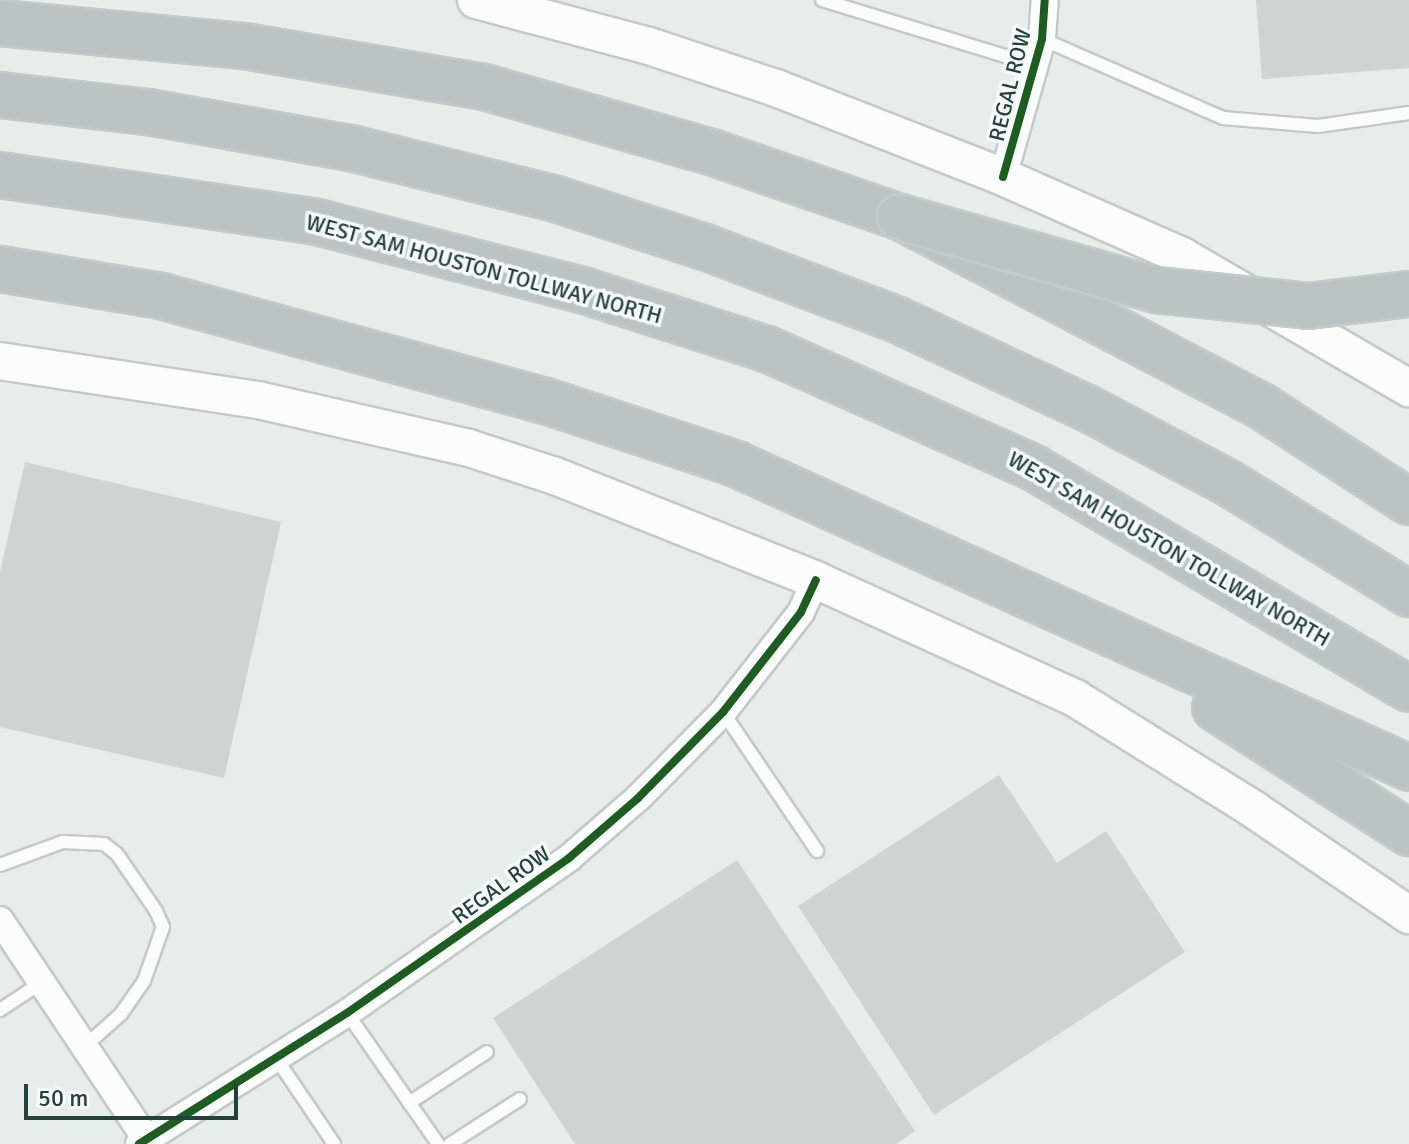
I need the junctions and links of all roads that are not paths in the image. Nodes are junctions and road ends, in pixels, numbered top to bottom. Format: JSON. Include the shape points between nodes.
{"nodes":[{"id":1,"x":476,"y":0,"type":"edge"},
{"id":2,"x":822,"y":0,"type":"edge"},
{"id":3,"x":1045,"y":0,"type":"edge"},
{"id":4,"x":0,"y":23,"type":"edge"},
{"id":5,"x":1042,"y":39,"type":"junction"},
{"id":6,"x":1035,"y":65,"type":"junction"},
{"id":7,"x":0,"y":95,"type":"edge"},
{"id":8,"x":1409,"y":113,"type":"edge"},
{"id":9,"x":0,"y":175,"type":"edge"},
{"id":10,"x":1003,"y":177,"type":"junction"},
{"id":11,"x":900,"y":217,"type":"junction"},
{"id":12,"x":0,"y":269,"type":"edge"},
{"id":13,"x":1409,"y":294,"type":"edge"},
{"id":14,"x":0,"y":361,"type":"edge"},
{"id":15,"x":1409,"y":388,"type":"edge"},
{"id":16,"x":1409,"y":502,"type":"edge"},
{"id":17,"x":816,"y":580,"type":"junction"},
{"id":18,"x":1409,"y":594,"type":"edge"},
{"id":19,"x":1033,"y":595,"type":"junction"},
{"id":20,"x":1409,"y":689,"type":"edge"},
{"id":21,"x":723,"y":712,"type":"junction"},
{"id":22,"x":1409,"y":768,"type":"edge"},
{"id":23,"x":1409,"y":833,"type":"edge"},
{"id":24,"x":817,"y":851,"type":"dead end"},
{"id":25,"x":0,"y":865,"type":"edge"},
{"id":26,"x":1409,"y":915,"type":"edge"},
{"id":27,"x":0,"y":920,"type":"edge"},
{"id":28,"x":41,"y":983,"type":"junction"},
{"id":29,"x":0,"y":1010,"type":"edge"},
{"id":30,"x":347,"y":1013,"type":"junction"},
{"id":31,"x":84,"y":1047,"type":"junction"},
{"id":32,"x":487,"y":1052,"type":"dead end"},
{"id":33,"x":276,"y":1058,"type":"junction"},
{"id":34,"x":520,"y":1099,"type":"dead end"},
{"id":35,"x":409,"y":1103,"type":"junction"},
{"id":36,"x":142,"y":1141,"type":"edge"},
{"id":37,"x":332,"y":1143,"type":"edge"},
{"id":38,"x":438,"y":1144,"type":"edge"},
{"id":39,"x":450,"y":1144,"type":"edge"}],
"edges":[{"from":1,"to":10,"type":"main road","via":[[649,46],[776,88]]},
{"from":2,"to":6,"type":"lane"},
{"from":3,"to":5,"type":"street","name":"REGAL ROW"},
{"from":4,"to":11,"type":"highway","via":[[244,46],[484,87],[714,153]]},
{"from":5,"to":6,"type":"street","name":"REGAL ROW"},
{"from":5,"to":8,"type":"lane","via":[[1223,118],[1318,126]]},
{"from":6,"to":10,"type":"street","name":"REGAL ROW"},
{"from":7,"to":18,"type":"highway","via":[[163,114],[404,160],[606,214],[812,286],[947,341],[1133,431]]},
{"from":9,"to":20,"type":"highway","name":"WEST SAM HOUSTON TOLLWAY NORTH","via":[[317,222],[582,290],[767,349],[1034,468]]},
{"from":10,"to":15,"type":"main road","via":[[1182,256]]},
{"from":11,"to":13,"type":"highway","bridge":true,"via":[[1156,290],[1308,306]]},
{"from":11,"to":16,"type":"highway","bridge":true,"via":[[1263,407]]},
{"from":12,"to":19,"type":"highway","via":[[161,296],[546,401],[736,464]]},
{"from":14,"to":17,"type":"main road","via":[[258,400],[469,448],[555,476]]},
{"from":17,"to":21,"type":"street","name":"REGAL ROW","via":[[801,612]]},
{"from":17,"to":26,"type":"main road","via":[[1075,698]]},
{"from":19,"to":22,"type":"highway"},
{"from":19,"to":23,"type":"highway"},
{"from":21,"to":24,"type":"lane"},
{"from":21,"to":30,"type":"street","name":"REGAL ROW","via":[[569,858]]},
{"from":25,"to":31,"type":"lane","via":[[63,842],[104,844],[117,854],[156,911],[163,927],[144,981],[121,1014]]},
{"from":27,"to":28,"type":"street"},
{"from":28,"to":29,"type":"lane"},
{"from":28,"to":31,"type":"street"},
{"from":30,"to":33,"type":"street","name":"REGAL ROW"},
{"from":30,"to":35,"type":"lane"},
{"from":31,"to":36,"type":"street"},
{"from":32,"to":35,"type":"lane"},
{"from":33,"to":36,"type":"street","name":"REGAL ROW"},
{"from":33,"to":37,"type":"lane"},
{"from":34,"to":39,"type":"lane"},
{"from":35,"to":38,"type":"lane"}]}
